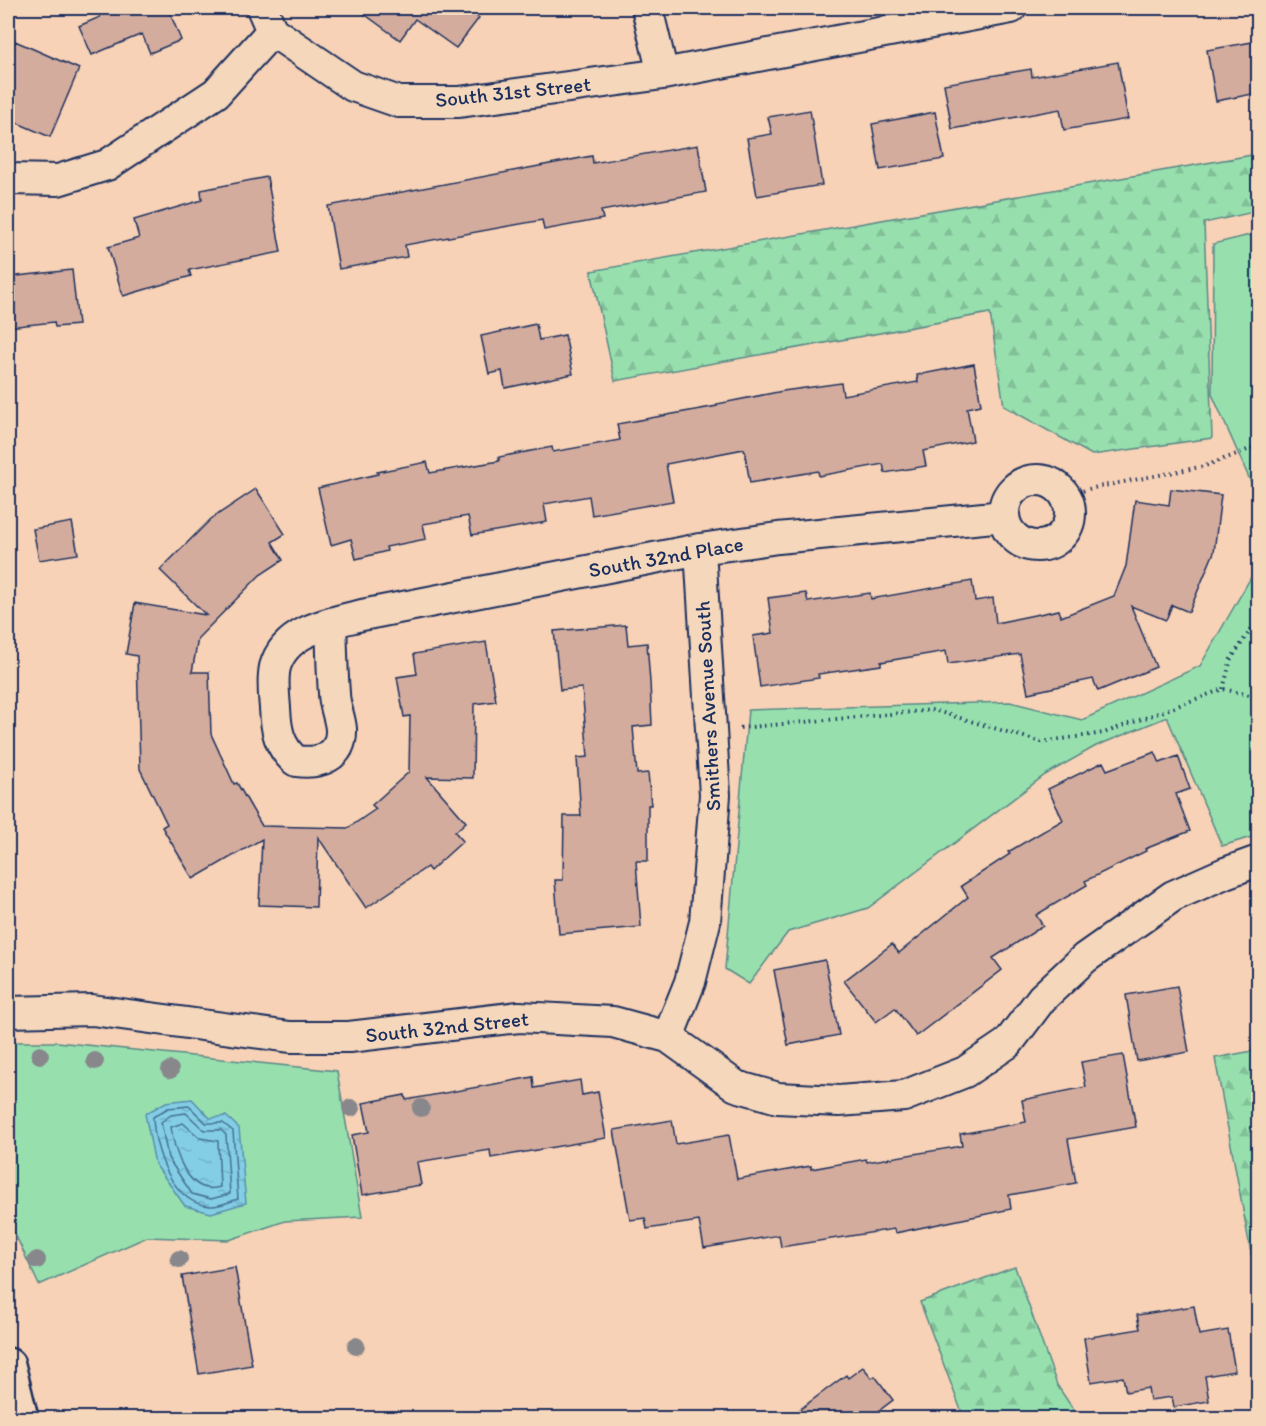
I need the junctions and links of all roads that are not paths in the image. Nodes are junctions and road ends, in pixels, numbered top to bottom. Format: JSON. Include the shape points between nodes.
{"nodes":[{"id":1,"x":647,"y":8,"type":"edge"},
{"id":2,"x":1011,"y":8,"type":"edge"},
{"id":3,"x":267,"y":19,"type":"edge"},
{"id":4,"x":663,"y":74,"type":"junction"},
{"id":5,"x":8,"y":179,"type":"edge"},
{"id":6,"x":1004,"y":516,"type":"junction"},
{"id":7,"x":700,"y":549,"type":"junction"},
{"id":8,"x":331,"y":623,"type":"dead end"},
{"id":9,"x":1258,"y":861,"type":"edge"},
{"id":10,"x":8,"y":1012,"type":"edge"},
{"id":11,"x":668,"y":1037,"type":"junction"},
{"id":12,"x":8,"y":1365,"type":"edge"},
{"id":13,"x":21,"y":1419,"type":"edge"}],
"edges":[{"from":1,"to":4,"type":"street"},
{"from":2,"to":4,"type":"street","name":"South 31st Street"},
{"from":3,"to":4,"type":"street","name":"South 31st Street","via":[[353,86],[399,102],[459,102]]},
{"from":3,"to":5,"type":"street","name":"South 31st Street","via":[[216,93],[107,165],[58,180]]},
{"from":6,"to":6,"type":"street","via":[[1009,495],[1027,482],[1049,483],[1066,497],[1069,507],[1066,528],[1051,543],[1030,545],[1020,541],[1012,535]]},
{"from":6,"to":7,"type":"street","name":"South 32nd Place"},
{"from":7,"to":8,"type":"street","name":"South 32nd Place"},
{"from":7,"to":11,"type":"street","name":"Smithers Avenue South","via":[[715,795],[705,922],[690,982]]},
{"from":9,"to":11,"type":"street","name":"South 32nd Street","via":[[1173,896],[1085,958],[1042,998],[1008,1043],[965,1072],[904,1096],[839,1101],[778,1098],[736,1086]]},
{"from":10,"to":11,"type":"street","name":"South 32nd Street","via":[[92,1010],[301,1037],[349,1037],[519,1017],[613,1022]]},
{"from":12,"to":13,"type":"street"}]}
